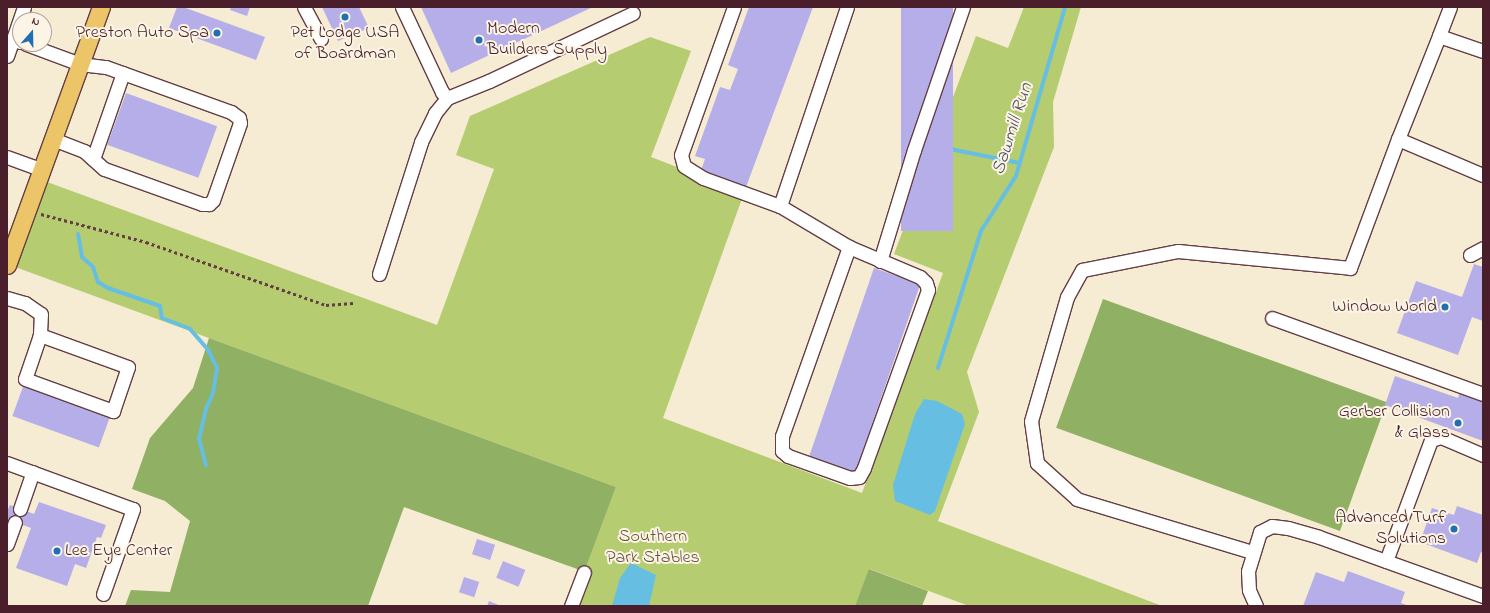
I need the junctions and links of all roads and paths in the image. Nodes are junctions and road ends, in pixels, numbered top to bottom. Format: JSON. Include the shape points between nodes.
{"nodes":[{"id":1,"x":101,"y":7,"type":"edge"},
{"id":2,"x":304,"y":7,"type":"edge"},
{"id":3,"x":402,"y":7,"type":"edge"},
{"id":4,"x":734,"y":7,"type":"edge"},
{"id":5,"x":847,"y":7,"type":"edge"},
{"id":6,"x":963,"y":7,"type":"edge"},
{"id":7,"x":1450,"y":7,"type":"edge"},
{"id":8,"x":633,"y":13,"type":"dead end"},
{"id":9,"x":1440,"y":36,"type":"junction"},
{"id":10,"x":321,"y":40,"type":"dead end"},
{"id":11,"x":1483,"y":51,"type":"edge"},
{"id":12,"x":48,"y":52,"type":"edge"},
{"id":13,"x":80,"y":64,"type":"junction"},
{"id":14,"x":123,"y":73,"type":"junction"},
{"id":15,"x":447,"y":98,"type":"junction"},
{"id":16,"x":53,"y":139,"type":"junction"},
{"id":17,"x":1398,"y":139,"type":"junction"},
{"id":18,"x":7,"y":157,"type":"edge"},
{"id":19,"x":93,"y":159,"type":"junction"},
{"id":20,"x":42,"y":170,"type":"junction"},
{"id":21,"x":1483,"y":175,"type":"edge"},
{"id":22,"x":780,"y":206,"type":"junction"},
{"id":23,"x":27,"y":210,"type":"junction"},
{"id":24,"x":849,"y":247,"type":"junction"},
{"id":25,"x":1483,"y":248,"type":"edge"},
{"id":26,"x":1470,"y":255,"type":"dead end"},
{"id":27,"x":880,"y":261,"type":"junction"},
{"id":28,"x":7,"y":264,"type":"edge"},
{"id":29,"x":379,"y":274,"type":"dead end"},
{"id":30,"x":7,"y":298,"type":"edge"},
{"id":31,"x":353,"y":303,"type":"dead end"},
{"id":32,"x":1272,"y":318,"type":"dead end"},
{"id":33,"x":40,"y":334,"type":"junction"},
{"id":34,"x":1483,"y":394,"type":"edge"},
{"id":35,"x":1483,"y":455,"type":"edge"},
{"id":36,"x":7,"y":462,"type":"edge"},
{"id":37,"x":33,"y":472,"type":"junction"},
{"id":38,"x":20,"y":509,"type":"dead end"},
{"id":39,"x":15,"y":522,"type":"dead end"},
{"id":40,"x":7,"y":544,"type":"edge"},
{"id":41,"x":1252,"y":552,"type":"junction"},
{"id":42,"x":1386,"y":561,"type":"junction"},
{"id":43,"x":584,"y":572,"type":"dead end"},
{"id":44,"x":103,"y":594,"type":"dead end"},
{"id":45,"x":1483,"y":596,"type":"edge"},
{"id":46,"x":571,"y":606,"type":"edge"},
{"id":47,"x":1256,"y":606,"type":"edge"}],
"edges":[{"from":1,"to":13,"type":"main road"},
{"from":2,"to":10,"type":"street"},
{"from":3,"to":15,"type":"street"},
{"from":4,"to":22,"type":"street","via":[[681,155],[684,166],[703,178]]},
{"from":5,"to":22,"type":"street"},
{"from":6,"to":27,"type":"street"},
{"from":7,"to":9,"type":"street"},
{"from":8,"to":15,"type":"street"},
{"from":9,"to":11,"type":"street"},
{"from":9,"to":17,"type":"street"},
{"from":12,"to":13,"type":"street"},
{"from":13,"to":14,"type":"street","via":[[106,67]]},
{"from":13,"to":16,"type":"main road"},
{"from":14,"to":19,"type":"street"},
{"from":14,"to":19,"type":"street","via":[[231,112],[239,118],[240,123],[214,200],[209,204],[202,204],[104,169]]},
{"from":15,"to":29,"type":"street","via":[[435,113],[421,142]]},
{"from":16,"to":19,"type":"street","via":[[84,151]]},
{"from":16,"to":20,"type":"main road"},
{"from":17,"to":21,"type":"street"},
{"from":17,"to":41,"type":"street","via":[[1350,268],[1178,251],[1082,270],[1067,297],[1031,421],[1037,463],[1077,498]]},
{"from":18,"to":20,"type":"street"},
{"from":20,"to":23,"type":"main road"},
{"from":22,"to":24,"type":"street"},
{"from":23,"to":28,"type":"main road"},
{"from":23,"to":31,"type":"path","via":[[146,242],[326,305]]},
{"from":24,"to":27,"type":"street"},
{"from":24,"to":27,"type":"street","via":[[782,436],[782,451],[788,456],[850,478],[858,477],[864,468],[928,290],[926,283],[920,278]]},
{"from":25,"to":26,"type":"street"},
{"from":30,"to":33,"type":"street","via":[[25,303],[41,314]]},
{"from":32,"to":34,"type":"street"},
{"from":33,"to":33,"type":"street","via":[[25,379],[113,411],[128,367]]},
{"from":35,"to":42,"type":"street","via":[[1441,438],[1431,440]]},
{"from":36,"to":37,"type":"street"},
{"from":37,"to":38,"type":"street"},
{"from":37,"to":44,"type":"street","via":[[132,509]]},
{"from":39,"to":40,"type":"street"},
{"from":41,"to":42,"type":"street","via":[[1260,532],[1272,526],[1300,532]]},
{"from":41,"to":47,"type":"street","via":[[1248,571],[1249,590]]},
{"from":42,"to":45,"type":"street"},
{"from":43,"to":46,"type":"street"}]}
